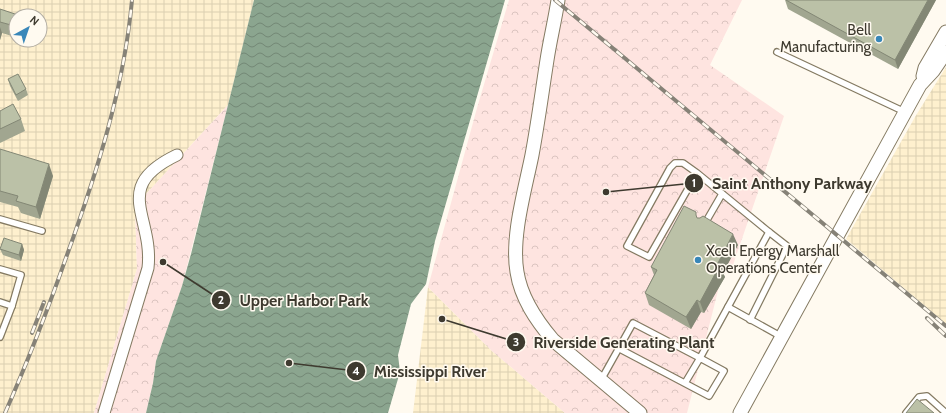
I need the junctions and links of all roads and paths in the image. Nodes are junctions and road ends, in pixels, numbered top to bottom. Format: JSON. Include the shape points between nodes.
{"nodes":[{"id":1,"x":558,"y":0,"type":"edge"},
{"id":2,"x":946,"y":32,"type":"edge"},
{"id":3,"x":777,"y":52,"type":"dead end"},
{"id":4,"x":942,"y":55,"type":"edge"},
{"id":5,"x":905,"y":112,"type":"junction"},
{"id":6,"x":177,"y":155,"type":"dead end"},
{"id":7,"x":697,"y":173,"type":"junction"},
{"id":8,"x":722,"y":194,"type":"junction"},
{"id":9,"x":0,"y":219,"type":"edge"},
{"id":10,"x":704,"y":226,"type":"edge"},
{"id":11,"x":42,"y":231,"type":"dead end"},
{"id":12,"x":769,"y":232,"type":"junction"},
{"id":13,"x":0,"y":269,"type":"edge"},
{"id":14,"x":0,"y":302,"type":"edge"},
{"id":15,"x":12,"y":306,"type":"junction"},
{"id":16,"x":728,"y":308,"type":"junction"},
{"id":17,"x":750,"y":320,"type":"junction"},
{"id":18,"x":0,"y":337,"type":"edge"},
{"id":19,"x":782,"y":337,"type":"junction"},
{"id":20,"x":618,"y":348,"type":"junction"},
{"id":21,"x":700,"y":358,"type":"junction"},
{"id":22,"x":601,"y":380,"type":"junction"},
{"id":23,"x":685,"y":384,"type":"junction"},
{"id":24,"x":104,"y":413,"type":"edge"},
{"id":25,"x":640,"y":413,"type":"edge"},
{"id":26,"x":740,"y":413,"type":"edge"},
{"id":27,"x":906,"y":413,"type":"edge"},
{"id":28,"x":946,"y":413,"type":"edge"}],
"edges":[{"from":1,"to":22,"type":"street","via":[[540,114],[517,232],[516,265],[521,291],[544,329],[553,340]]},
{"from":2,"to":4,"type":"street"},
{"from":3,"to":5,"type":"lane"},
{"from":4,"to":5,"type":"street","via":[[933,71],[920,85]]},
{"from":5,"to":19,"type":"street"},
{"from":6,"to":24,"type":"street","via":[[149,172],[142,182],[139,196],[149,249],[148,268]]},
{"from":7,"to":7,"type":"lane","via":[[683,163],[675,163],[670,168],[628,246],[649,257]]},
{"from":7,"to":8,"type":"lane"},
{"from":8,"to":10,"type":"lane"},
{"from":8,"to":12,"type":"lane"},
{"from":9,"to":11,"type":"lane"},
{"from":12,"to":16,"type":"lane"},
{"from":12,"to":17,"type":"lane","via":[[787,246]]},
{"from":13,"to":15,"type":"lane","via":[[21,275]]},
{"from":14,"to":15,"type":"lane"},
{"from":15,"to":18,"type":"lane"},
{"from":16,"to":17,"type":"lane"},
{"from":16,"to":21,"type":"lane"},
{"from":17,"to":19,"type":"lane"},
{"from":19,"to":26,"type":"street"},
{"from":20,"to":21,"type":"lane","via":[[633,323]]},
{"from":20,"to":22,"type":"lane"},
{"from":20,"to":23,"type":"lane"},
{"from":21,"to":23,"type":"lane"},
{"from":21,"to":23,"type":"lane","via":[[724,371],[709,396]]},
{"from":22,"to":25,"type":"street"},
{"from":27,"to":28,"type":"lane","via":[[918,397],[927,396]]}]}
